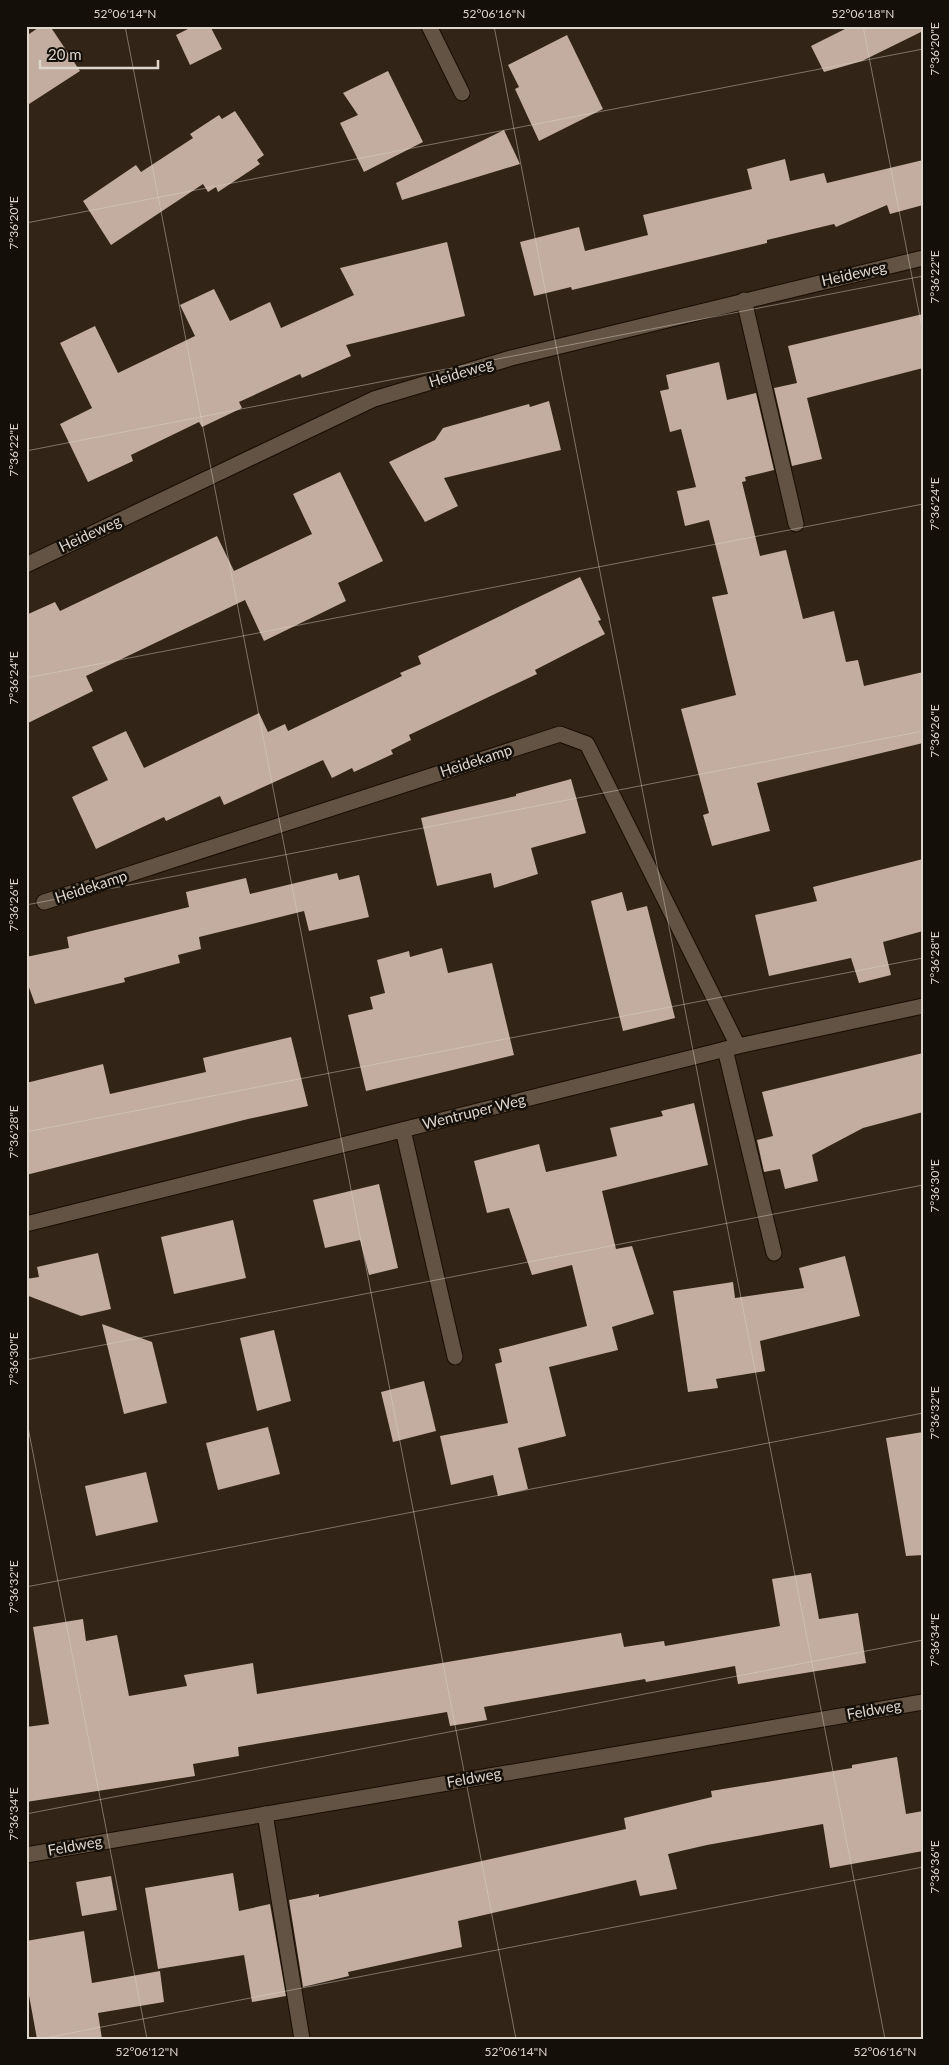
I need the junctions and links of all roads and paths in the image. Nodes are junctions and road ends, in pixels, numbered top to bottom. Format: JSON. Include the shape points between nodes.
{"nodes":[{"id":1,"x":429,"y":26,"type":"edge"},
{"id":2,"x":462,"y":93,"type":"dead end"},
{"id":3,"x":923,"y":258,"type":"edge"},
{"id":4,"x":744,"y":300,"type":"junction"},
{"id":5,"x":796,"y":524,"type":"dead end"},
{"id":6,"x":26,"y":565,"type":"edge"},
{"id":7,"x":44,"y":902,"type":"dead end"},
{"id":8,"x":923,"y":1006,"type":"edge"},
{"id":9,"x":732,"y":1047,"type":"junction"},
{"id":10,"x":403,"y":1130,"type":"junction"},
{"id":11,"x":26,"y":1224,"type":"edge"},
{"id":12,"x":774,"y":1253,"type":"dead end"},
{"id":13,"x":455,"y":1357,"type":"dead end"},
{"id":14,"x":923,"y":1702,"type":"edge"},
{"id":15,"x":265,"y":1814,"type":"junction"},
{"id":16,"x":26,"y":1855,"type":"edge"},
{"id":17,"x":302,"y":2039,"type":"edge"}],
"edges":[{"from":1,"to":2,"type":"street"},
{"from":3,"to":4,"type":"street","name":"Heideweg"},
{"from":4,"to":5,"type":"street"},
{"from":4,"to":6,"type":"street","name":"Heideweg","via":[[511,358],[374,399]]},
{"from":7,"to":9,"type":"street","name":"Heidekamp","via":[[560,734],[587,744]]},
{"from":8,"to":9,"type":"street","name":"Wentruper Weg"},
{"from":9,"to":10,"type":"street","name":"Wentruper Weg"},
{"from":9,"to":12,"type":"street","name":"Heidekamp"},
{"from":10,"to":11,"type":"street","name":"Wentruper Weg"},
{"from":10,"to":13,"type":"street"},
{"from":14,"to":15,"type":"street","name":"Feldweg"},
{"from":15,"to":16,"type":"street","name":"Feldweg"},
{"from":15,"to":17,"type":"street"}]}
